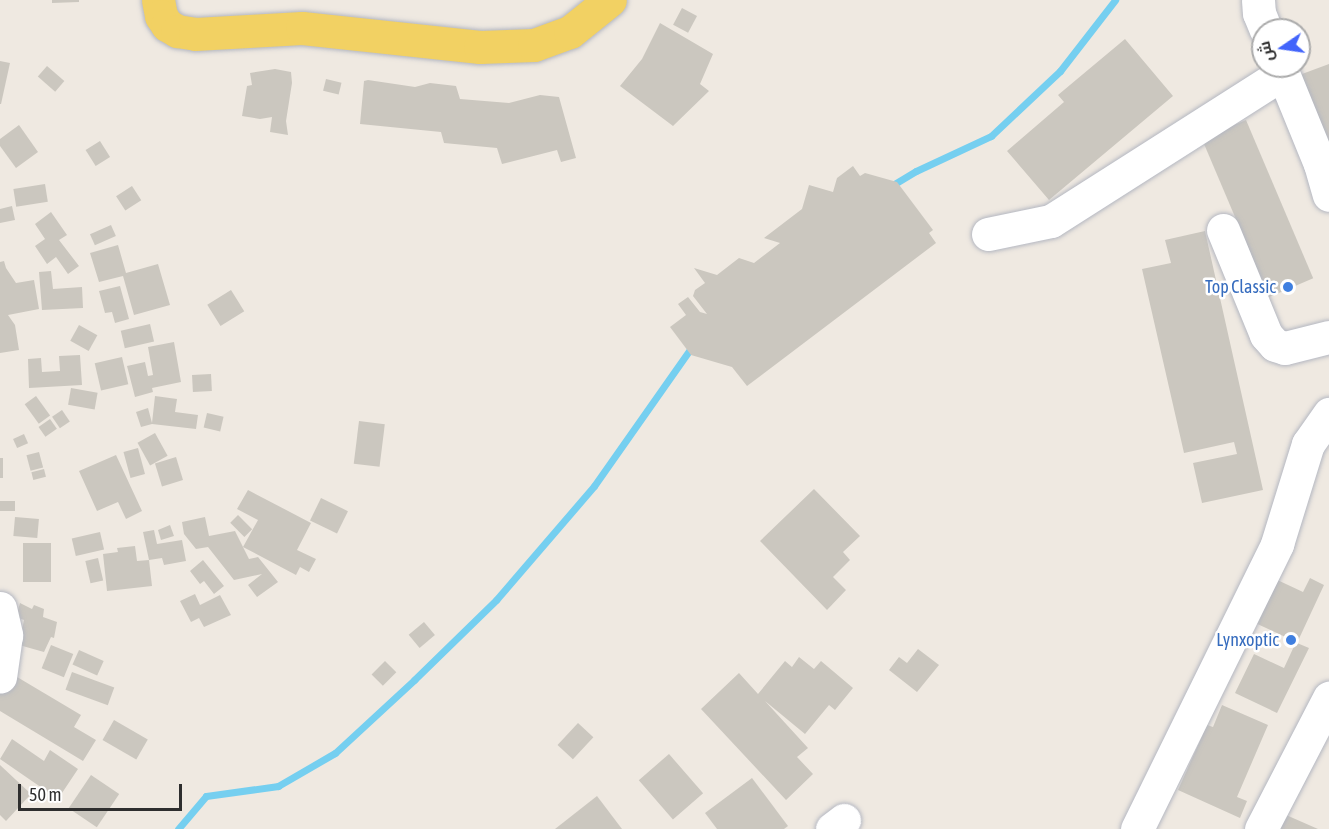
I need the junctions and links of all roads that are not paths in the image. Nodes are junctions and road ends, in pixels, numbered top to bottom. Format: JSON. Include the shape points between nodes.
{"nodes":[{"id":1,"x":158,"y":0,"type":"edge"},
{"id":2,"x":610,"y":0,"type":"edge"},
{"id":3,"x":1258,"y":0,"type":"edge"},
{"id":4,"x":1261,"y":18,"type":"edge"},
{"id":5,"x":1270,"y":78,"type":"edge"},
{"id":6,"x":1285,"y":78,"type":"edge"},
{"id":7,"x":1329,"y":195,"type":"edge"},
{"id":8,"x":1223,"y":230,"type":"dead end"},
{"id":9,"x":988,"y":234,"type":"dead end"},
{"id":10,"x":1329,"y":336,"type":"edge"},
{"id":11,"x":1329,"y":414,"type":"edge"},
{"id":12,"x":0,"y":608,"type":"edge"},
{"id":13,"x":0,"y":677,"type":"edge"},
{"id":14,"x":1329,"y":698,"type":"edge"},
{"id":15,"x":1137,"y":829,"type":"edge"},
{"id":16,"x":1261,"y":829,"type":"edge"}],
"edges":[{"from":1,"to":2,"type":"main road","via":[[167,25],[195,34],[302,28],[480,47],[534,45],[570,32]]},
{"from":3,"to":4,"type":"street"},
{"from":5,"to":9,"type":"street","via":[[1051,221]]},
{"from":6,"to":7,"type":"street"},
{"from":8,"to":10,"type":"street","via":[[1266,335],[1275,345],[1285,348]]},
{"from":11,"to":15,"type":"street","via":[[1308,444],[1277,544]]},
{"from":12,"to":13,"type":"street","via":[[6,635]]},
{"from":14,"to":16,"type":"street"}]}
